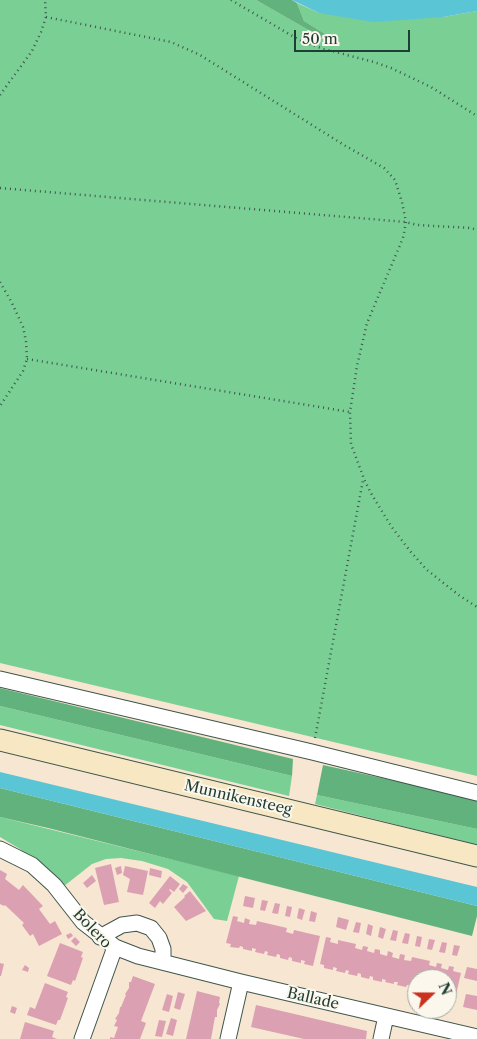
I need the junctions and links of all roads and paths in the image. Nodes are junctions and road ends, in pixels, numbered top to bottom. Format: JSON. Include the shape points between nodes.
{"nodes":[{"id":1,"x":45,"y":0,"type":"edge"},
{"id":2,"x":231,"y":0,"type":"edge"},
{"id":3,"x":46,"y":17,"type":"junction"},
{"id":4,"x":0,"y":95,"type":"edge"},
{"id":5,"x":477,"y":116,"type":"edge"},
{"id":6,"x":0,"y":188,"type":"edge"},
{"id":7,"x":406,"y":222,"type":"junction"},
{"id":8,"x":477,"y":230,"type":"edge"},
{"id":9,"x":0,"y":282,"type":"edge"},
{"id":10,"x":27,"y":360,"type":"junction"},
{"id":11,"x":0,"y":406,"type":"edge"},
{"id":12,"x":350,"y":412,"type":"junction"},
{"id":13,"x":364,"y":479,"type":"junction"},
{"id":14,"x":477,"y":607,"type":"edge"},
{"id":15,"x":0,"y":679,"type":"edge"},
{"id":16,"x":0,"y":740,"type":"edge"},
{"id":17,"x":312,"y":752,"type":"junction"},
{"id":18,"x":477,"y":793,"type":"edge"},
{"id":19,"x":0,"y":849,"type":"edge"},
{"id":20,"x":477,"y":856,"type":"edge"},
{"id":21,"x":100,"y":937,"type":"junction"},
{"id":22,"x":114,"y":947,"type":"junction"},
{"id":23,"x":163,"y":962,"type":"junction"},
{"id":24,"x":241,"y":982,"type":"junction"},
{"id":25,"x":386,"y":1016,"type":"junction"},
{"id":26,"x":477,"y":1037,"type":"edge"},
{"id":27,"x":82,"y":1039,"type":"edge"},
{"id":28,"x":228,"y":1039,"type":"edge"},
{"id":29,"x":381,"y":1039,"type":"edge"}],
"edges":[{"from":1,"to":3,"type":"path"},
{"from":2,"to":5,"type":"path","via":[[301,41],[391,68],[431,87]]},
{"from":3,"to":4,"type":"path","via":[[32,51]]},
{"from":3,"to":7,"type":"path","via":[[171,42],[200,55],[384,168],[395,180]]},
{"from":6,"to":7,"type":"path"},
{"from":7,"to":8,"type":"path"},
{"from":7,"to":12,"type":"path","via":[[403,238],[368,323]]},
{"from":9,"to":10,"type":"path","via":[[23,327]]},
{"from":10,"to":11,"type":"path","via":[[24,371]]},
{"from":10,"to":12,"type":"path"},
{"from":12,"to":13,"type":"path","via":[[352,444]]},
{"from":13,"to":14,"type":"path","via":[[391,526],[416,558]]},
{"from":13,"to":17,"type":"path"},
{"from":15,"to":17,"type":"street"},
{"from":16,"to":20,"type":"main road","name":"Munnikensteeg"},
{"from":17,"to":18,"type":"street"},
{"from":19,"to":21,"type":"street","name":"Bolero","via":[[32,865]]},
{"from":21,"to":22,"type":"street","name":"Bolero"},
{"from":21,"to":23,"type":"street","via":[[122,925],[137,923],[150,928],[159,938]]},
{"from":22,"to":23,"type":"street","name":"Ballade"},
{"from":22,"to":27,"type":"street","name":"Bolero"},
{"from":23,"to":24,"type":"street","name":"Ballade"},
{"from":24,"to":25,"type":"street","name":"Ballade"},
{"from":24,"to":28,"type":"street"},
{"from":25,"to":26,"type":"street","name":"Ballade"},
{"from":25,"to":29,"type":"street"}]}
